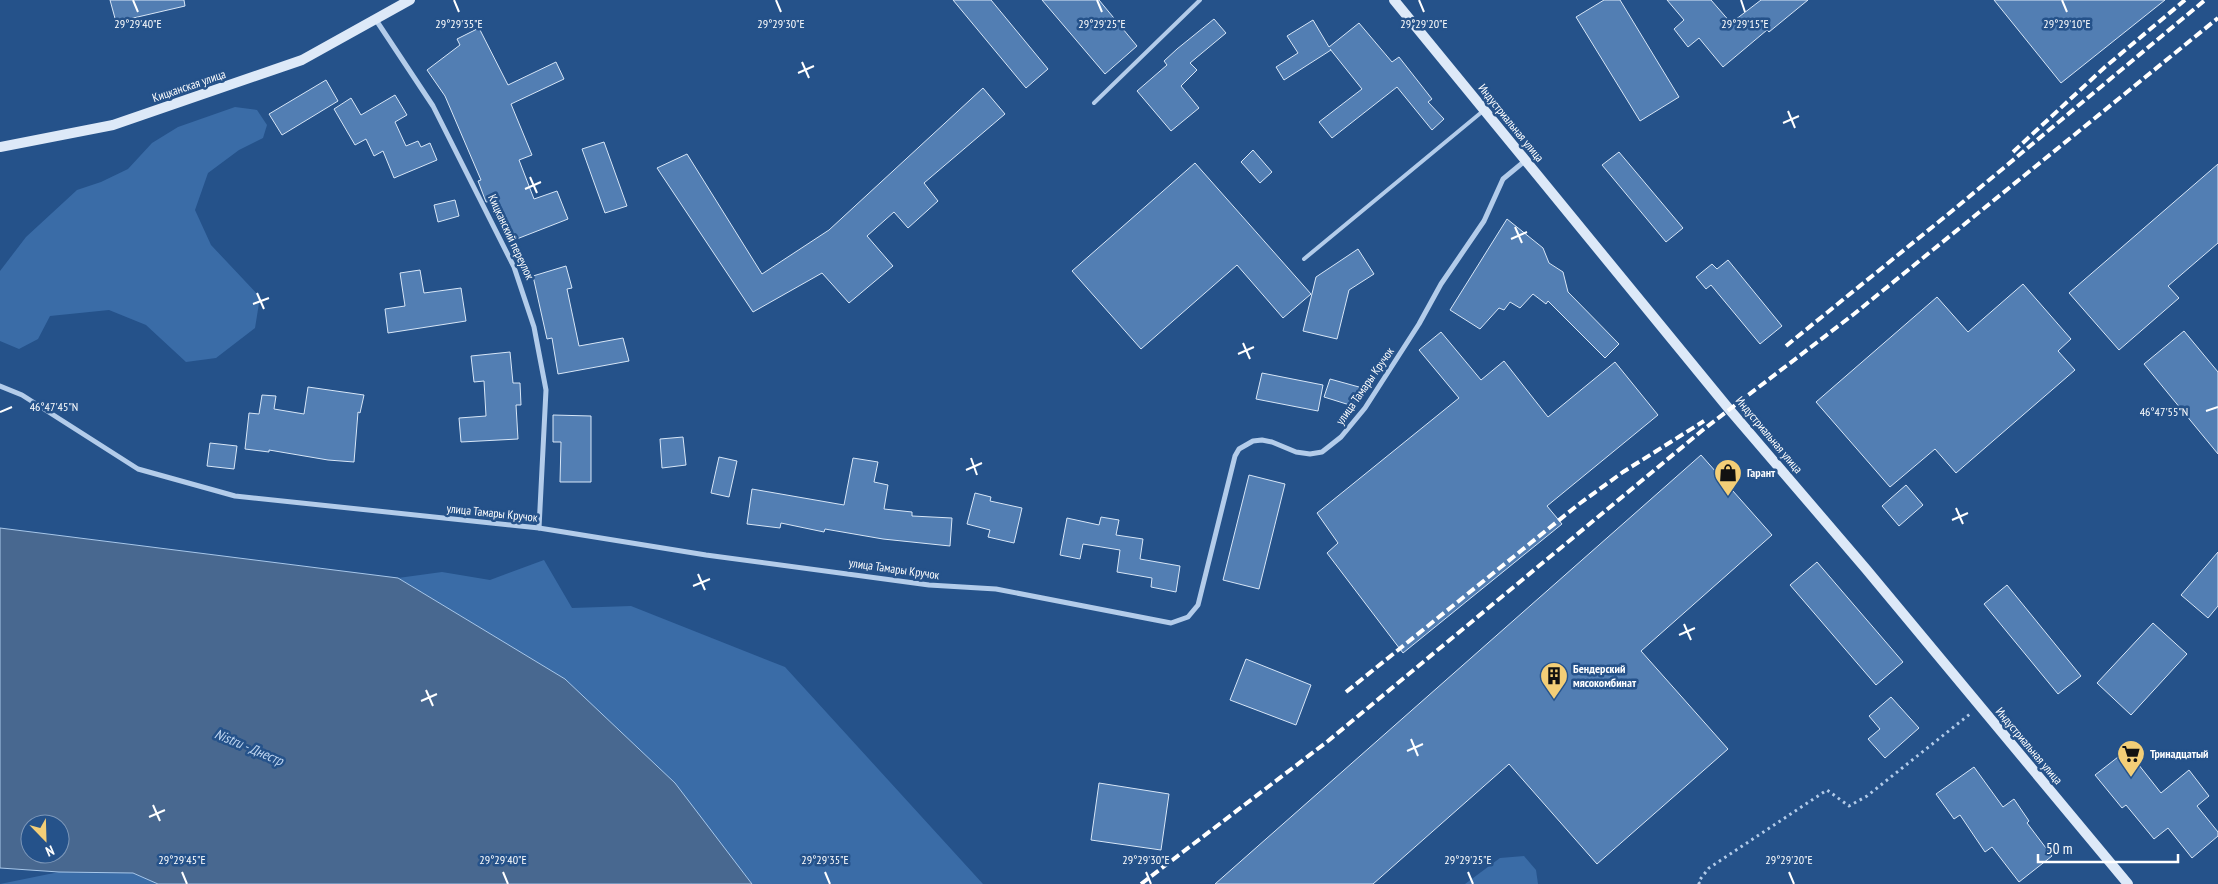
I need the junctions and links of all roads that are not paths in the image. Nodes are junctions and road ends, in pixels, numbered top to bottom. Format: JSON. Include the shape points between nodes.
{"nodes":[{"id":1,"x":410,"y":0,"type":"edge"},
{"id":2,"x":1200,"y":0,"type":"edge"},
{"id":3,"x":1394,"y":0,"type":"edge"},
{"id":4,"x":376,"y":20,"type":"junction"},
{"id":5,"x":1094,"y":103,"type":"dead end"},
{"id":6,"x":1484,"y":109,"type":"junction"},
{"id":7,"x":0,"y":147,"type":"edge"},
{"id":8,"x":1526,"y":160,"type":"junction"},
{"id":9,"x":1304,"y":259,"type":"dead end"},
{"id":10,"x":0,"y":386,"type":"edge"},
{"id":11,"x":539,"y":528,"type":"junction"},
{"id":12,"x":2128,"y":884,"type":"edge"}],
"edges":[{"from":1,"to":4,"type":"main road"},
{"from":2,"to":5,"type":"lane"},
{"from":3,"to":6,"type":"main road","name":"Индустриальная улица"},
{"from":4,"to":7,"type":"main road","name":"Кицканская улица","via":[[302,60],[113,126]]},
{"from":4,"to":11,"type":"street","name":"Кицканский переулок","via":[[433,106],[514,267],[534,327],[546,390]]},
{"from":6,"to":8,"type":"main road","name":"Индустриальная улица"},
{"from":6,"to":9,"type":"lane"},
{"from":8,"to":11,"type":"street","name":"улица Тамары Кручок","via":[[1504,179],[1484,221],[1441,284],[1419,324],[1341,437],[1322,452],[1310,454],[1262,440],[1239,449],[1198,605],[1180,621],[1160,622],[996,589],[928,585],[706,555]]},
{"from":8,"to":12,"type":"main road","name":"Индустриальная улица"},
{"from":10,"to":11,"type":"street","name":"улица Тамары Кручок","via":[[22,395],[138,469],[236,496]]}]}
